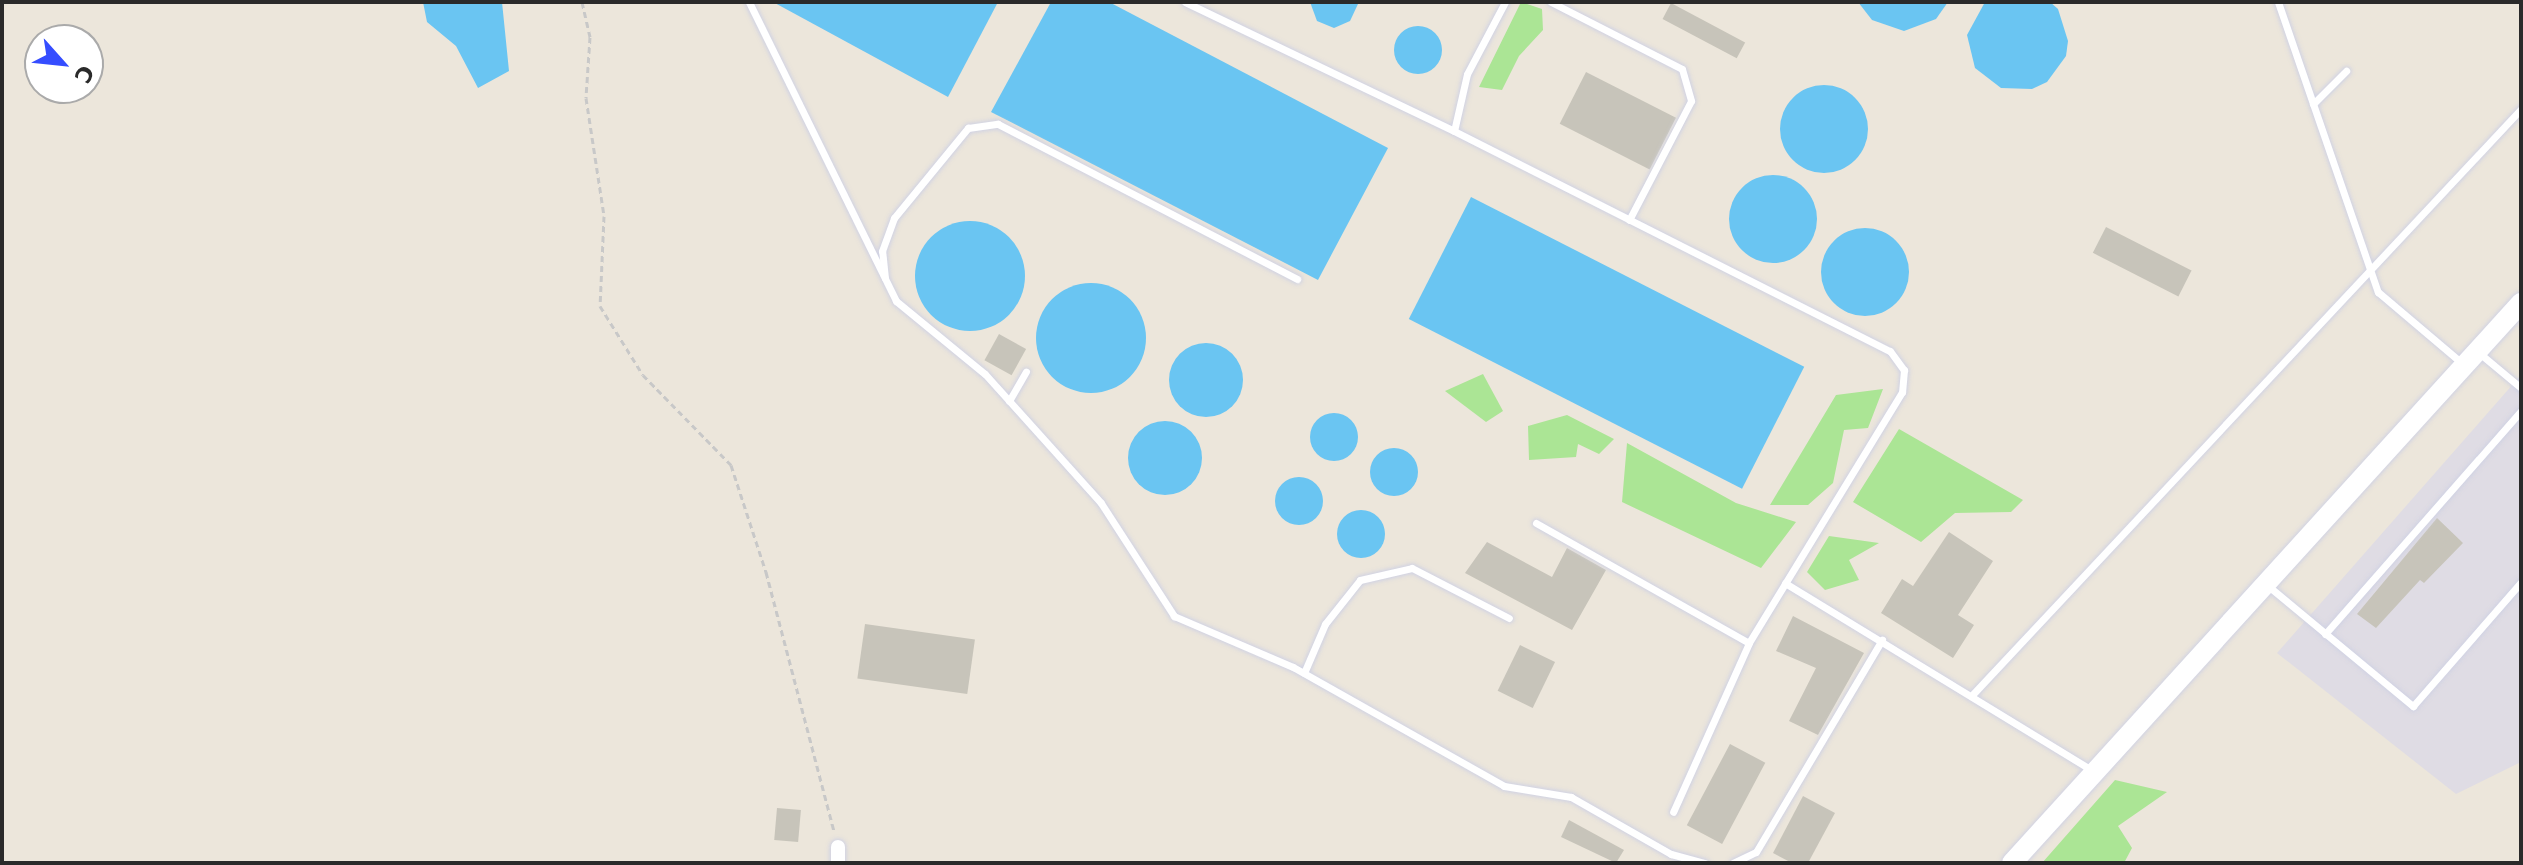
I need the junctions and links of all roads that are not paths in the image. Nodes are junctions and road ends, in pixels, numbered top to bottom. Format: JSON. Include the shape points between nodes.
{"nodes":[{"id":1,"x":749,"y":2,"type":"edge"},
{"id":2,"x":1185,"y":2,"type":"edge"},
{"id":3,"x":1505,"y":2,"type":"edge"},
{"id":4,"x":1551,"y":2,"type":"edge"},
{"id":5,"x":2278,"y":2,"type":"edge"},
{"id":6,"x":2346,"y":71,"type":"dead end"},
{"id":7,"x":2313,"y":104,"type":"junction"},
{"id":8,"x":2521,"y":109,"type":"edge"},
{"id":9,"x":1454,"y":131,"type":"junction"},
{"id":10,"x":1629,"y":220,"type":"junction"},
{"id":11,"x":2372,"y":273,"type":"junction"},
{"id":12,"x":1297,"y":279,"type":"dead end"},
{"id":13,"x":886,"y":283,"type":"junction"},
{"id":14,"x":2521,"y":303,"type":"edge"},
{"id":15,"x":2470,"y":358,"type":"junction"},
{"id":16,"x":1026,"y":372,"type":"dead end"},
{"id":17,"x":2521,"y":388,"type":"edge"},
{"id":18,"x":1009,"y":401,"type":"junction"},
{"id":19,"x":2521,"y":411,"type":"edge"},
{"id":20,"x":1536,"y":523,"type":"dead end"},
{"id":21,"x":2521,"y":582,"type":"edge"},
{"id":22,"x":1785,"y":583,"type":"junction"},
{"id":23,"x":2265,"y":584,"type":"junction"},
{"id":24,"x":1509,"y":618,"type":"dead end"},
{"id":25,"x":2325,"y":634,"type":"junction"},
{"id":26,"x":1882,"y":640,"type":"junction"},
{"id":27,"x":1749,"y":643,"type":"junction"},
{"id":28,"x":1304,"y":673,"type":"junction"},
{"id":29,"x":1973,"y":694,"type":"junction"},
{"id":30,"x":2094,"y":772,"type":"junction"},
{"id":31,"x":1673,"y":812,"type":"dead end"},
{"id":32,"x":838,"y":847,"type":"road end"},
{"id":33,"x":838,"y":863,"type":"edge"},
{"id":34,"x":1705,"y":863,"type":"edge"},
{"id":35,"x":1733,"y":863,"type":"edge"},
{"id":36,"x":2012,"y":863,"type":"edge"}],
"edges":[{"from":1,"to":13,"type":"lane"},
{"from":2,"to":9,"type":"lane"},
{"from":3,"to":9,"type":"lane","via":[[1467,74]]},
{"from":4,"to":10,"type":"lane","via":[[1682,69],[1691,101]]},
{"from":5,"to":7,"type":"lane"},
{"from":6,"to":7,"type":"lane"},
{"from":7,"to":11,"type":"lane"},
{"from":8,"to":11,"type":"lane"},
{"from":9,"to":10,"type":"lane"},
{"from":10,"to":22,"type":"lane","via":[[1890,351],[1904,370],[1902,392]]},
{"from":11,"to":15,"type":"lane","via":[[2378,292]]},
{"from":11,"to":29,"type":"lane"},
{"from":12,"to":13,"type":"lane","via":[[998,124],[968,128],[894,218],[882,251]]},
{"from":13,"to":18,"type":"lane","via":[[896,301]]},
{"from":14,"to":15,"type":"street"},
{"from":15,"to":17,"type":"lane"},
{"from":15,"to":23,"type":"street"},
{"from":16,"to":18,"type":"lane"},
{"from":18,"to":28,"type":"lane","via":[[1101,503],[1174,616]]},
{"from":19,"to":25,"type":"lane"},
{"from":20,"to":27,"type":"lane"},
{"from":21,"to":25,"type":"lane","via":[[2413,706]]},
{"from":22,"to":26,"type":"lane"},
{"from":22,"to":27,"type":"lane"},
{"from":23,"to":25,"type":"lane"},
{"from":23,"to":30,"type":"street"},
{"from":24,"to":28,"type":"lane","via":[[1412,568],[1360,580],[1325,624]]},
{"from":26,"to":29,"type":"lane"},
{"from":26,"to":35,"type":"lane","via":[[1756,852]]},
{"from":27,"to":31,"type":"lane"},
{"from":28,"to":34,"type":"lane","via":[[1504,786],[1571,797],[1671,854]]},
{"from":29,"to":30,"type":"lane"},
{"from":30,"to":36,"type":"street"},
{"from":32,"to":33,"type":"street"}]}
